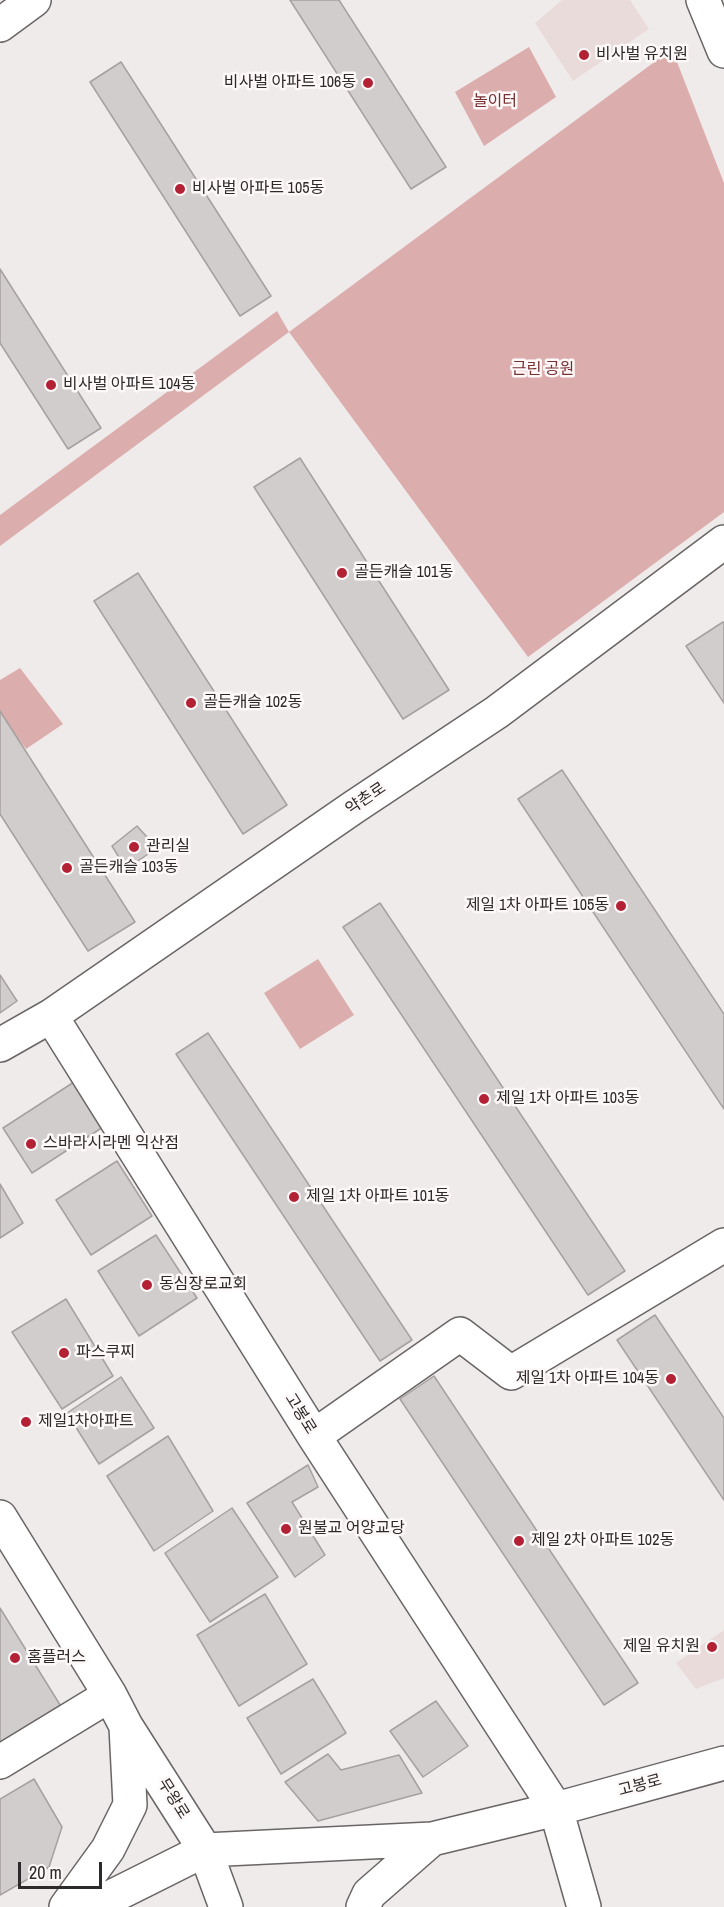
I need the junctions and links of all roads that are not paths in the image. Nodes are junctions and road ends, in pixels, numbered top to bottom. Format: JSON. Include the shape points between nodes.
{"nodes":[{"id":1,"x":34,"y":0,"type":"edge"},
{"id":2,"x":703,"y":0,"type":"edge"},
{"id":3,"x":0,"y":25,"type":"edge"},
{"id":4,"x":724,"y":51,"type":"edge"},
{"id":5,"x":724,"y":542,"type":"edge"},
{"id":6,"x":51,"y":1016,"type":"junction"},
{"id":7,"x":0,"y":1045,"type":"edge"},
{"id":8,"x":724,"y":1245,"type":"edge"},
{"id":9,"x":314,"y":1436,"type":"junction"},
{"id":10,"x":0,"y":1517,"type":"edge"},
{"id":11,"x":110,"y":1695,"type":"junction"},
{"id":12,"x":126,"y":1726,"type":"junction"},
{"id":13,"x":0,"y":1762,"type":"edge"},
{"id":14,"x":724,"y":1763,"type":"edge"},
{"id":15,"x":556,"y":1809,"type":"junction"},
{"id":16,"x":432,"y":1839,"type":"junction"},
{"id":17,"x":205,"y":1850,"type":"junction"},
{"id":18,"x":66,"y":1907,"type":"edge"},
{"id":19,"x":91,"y":1907,"type":"edge"},
{"id":20,"x":226,"y":1907,"type":"edge"},
{"id":21,"x":363,"y":1907,"type":"edge"},
{"id":22,"x":584,"y":1907,"type":"edge"}],
"edges":[{"from":1,"to":3,"type":"street"},
{"from":2,"to":4,"type":"street"},
{"from":5,"to":6,"type":"street","name":"약촌로","via":[[497,712]]},
{"from":6,"to":7,"type":"street","name":"약촌로"},
{"from":6,"to":9,"type":"street","name":"고봉로"},
{"from":8,"to":9,"type":"street","via":[[511,1373],[460,1334]]},
{"from":9,"to":15,"type":"street","name":"고봉로"},
{"from":10,"to":11,"type":"street","name":"무왕로"},
{"from":11,"to":12,"type":"street","name":"무왕로"},
{"from":11,"to":13,"type":"street"},
{"from":12,"to":17,"type":"street","name":"무왕로"},
{"from":12,"to":18,"type":"street","via":[[130,1805],[108,1849]]},
{"from":14,"to":15,"type":"street","name":"고봉로"},
{"from":15,"to":16,"type":"street","name":"고봉로"},
{"from":15,"to":22,"type":"street"},
{"from":16,"to":17,"type":"street","name":"고봉로"},
{"from":16,"to":21,"type":"street","via":[[369,1894]]},
{"from":17,"to":19,"type":"street","name":"고봉로"},
{"from":17,"to":20,"type":"street","name":"무왕로"}]}
